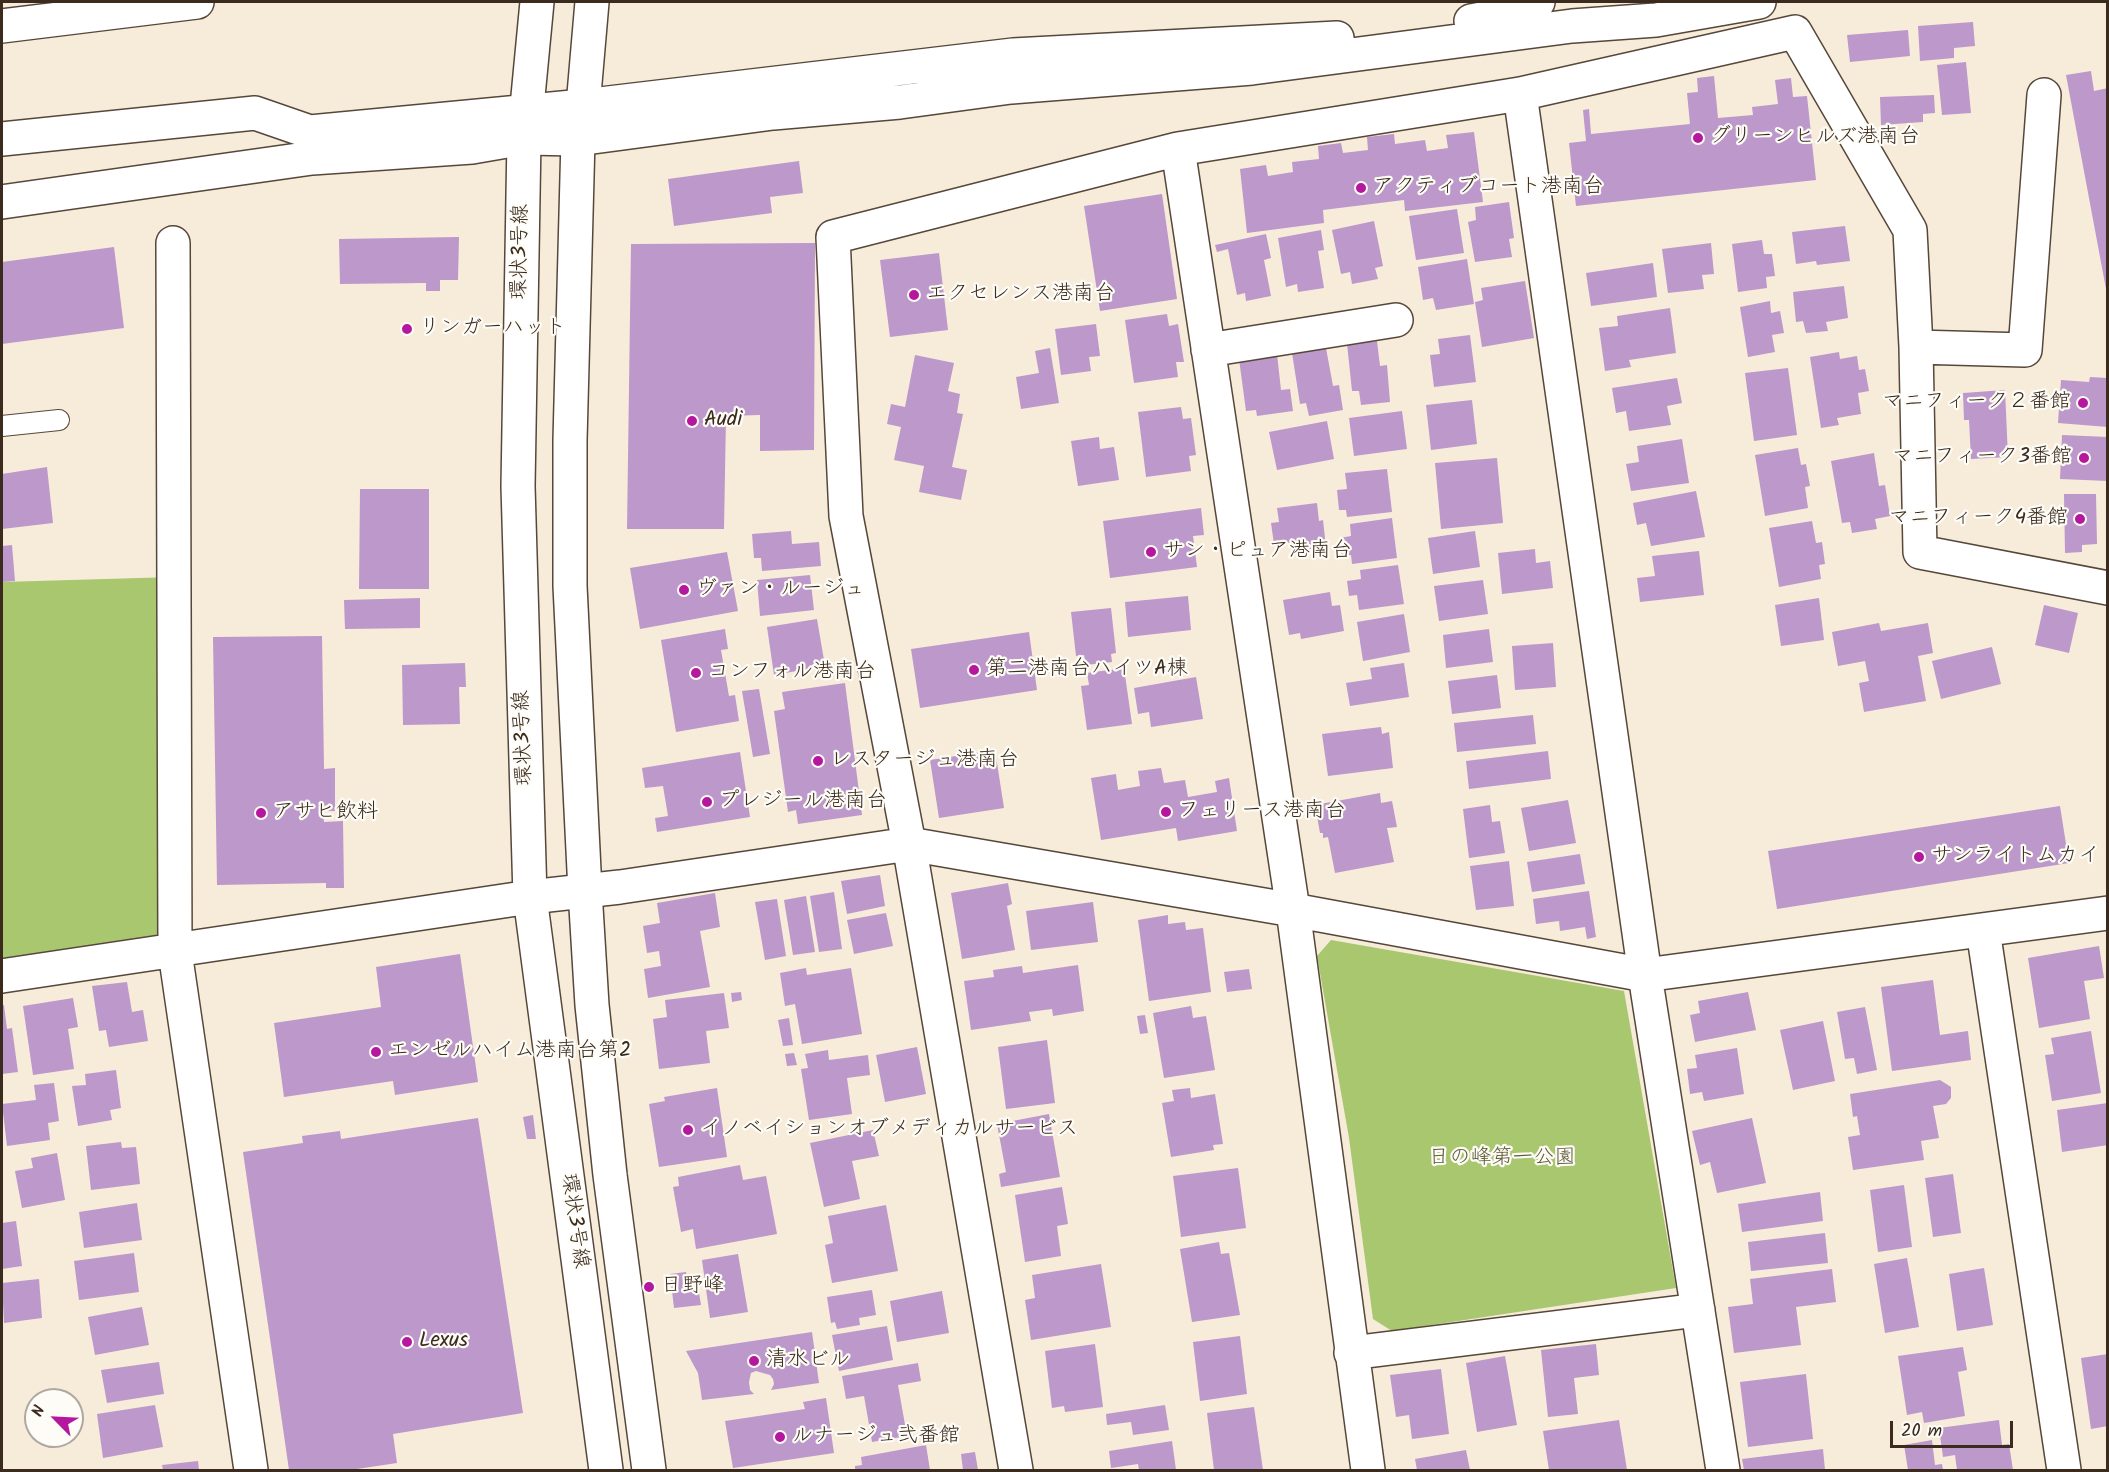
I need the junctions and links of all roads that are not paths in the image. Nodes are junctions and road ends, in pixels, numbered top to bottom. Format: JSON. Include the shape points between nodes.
{"nodes":[{"id":1,"x":197,"y":2,"type":"edge"},
{"id":2,"x":537,"y":2,"type":"edge"},
{"id":3,"x":1538,"y":2,"type":"edge"},
{"id":4,"x":1759,"y":2,"type":"edge"},
{"id":5,"x":591,"y":12,"type":"edge"},
{"id":6,"x":2,"y":26,"type":"edge"},
{"id":7,"x":1520,"y":94,"type":"junction"},
{"id":8,"x":2044,"y":95,"type":"dead end"},
{"id":9,"x":583,"y":106,"type":"junction"},
{"id":10,"x":526,"y":124,"type":"junction"},
{"id":11,"x":578,"y":139,"type":"junction"},
{"id":12,"x":2,"y":140,"type":"edge"},
{"id":13,"x":1178,"y":148,"type":"junction"},
{"id":14,"x":2,"y":202,"type":"edge"},
{"id":15,"x":173,"y":243,"type":"dead end"},
{"id":16,"x":1396,"y":320,"type":"dead end"},
{"id":17,"x":1916,"y":347,"type":"junction"},
{"id":18,"x":1208,"y":350,"type":"junction"},
{"id":19,"x":59,"y":420,"type":"dead end"},
{"id":20,"x":2,"y":426,"type":"edge"},
{"id":21,"x":2108,"y":588,"type":"edge"},
{"id":22,"x":909,"y":844,"type":"junction"},
{"id":23,"x":585,"y":891,"type":"junction"},
{"id":24,"x":530,"y":897,"type":"junction"},
{"id":25,"x":1293,"y":910,"type":"junction"},
{"id":26,"x":2108,"y":913,"type":"edge"},
{"id":27,"x":1983,"y":930,"type":"junction"},
{"id":28,"x":175,"y":952,"type":"junction"},
{"id":29,"x":1645,"y":975,"type":"junction"},
{"id":30,"x":2,"y":976,"type":"edge"},
{"id":31,"x":1698,"y":1310,"type":"junction"},
{"id":32,"x":1351,"y":1353,"type":"junction"},
{"id":33,"x":251,"y":1470,"type":"edge"},
{"id":34,"x":606,"y":1470,"type":"edge"},
{"id":35,"x":649,"y":1470,"type":"edge"},
{"id":36,"x":1016,"y":1470,"type":"edge"},
{"id":37,"x":1368,"y":1470,"type":"edge"},
{"id":38,"x":1723,"y":1470,"type":"edge"},
{"id":39,"x":2064,"y":1470,"type":"edge"}],
"edges":[{"from":1,"to":6,"type":"main road"},
{"from":2,"to":10,"type":"main road","name":"環状3号線"},
{"from":3,"to":9,"type":"main road","via":[[1487,18],[1361,37],[1013,55]]},
{"from":4,"to":11,"type":"main road","via":[[1656,20],[1572,26],[1252,69],[1011,87]]},
{"from":5,"to":9,"type":"main road","name":"環状3号線"},
{"from":7,"to":13,"type":"main road"},
{"from":7,"to":17,"type":"main road","via":[[1795,32],[1910,230]]},
{"from":7,"to":29,"type":"main road"},
{"from":8,"to":17,"type":"main road","via":[[2025,350]]},
{"from":9,"to":10,"type":"main road"},
{"from":9,"to":11,"type":"main road","name":"環状3号線"},
{"from":10,"to":11,"type":"main road"},
{"from":10,"to":12,"type":"main road","via":[[310,132],[255,113]]},
{"from":10,"to":14,"type":"main road","via":[[472,147],[312,158]]},
{"from":10,"to":24,"type":"main road","name":"環状3号線","via":[[518,486]]},
{"from":11,"to":23,"type":"main road","name":"環状3号線","via":[[570,586]]},
{"from":13,"to":18,"type":"main road"},
{"from":13,"to":22,"type":"main road","via":[[833,237],[846,516]]},
{"from":15,"to":28,"type":"main road"},
{"from":16,"to":18,"type":"main road"},
{"from":17,"to":21,"type":"main road","via":[[1920,552]]},
{"from":18,"to":25,"type":"main road"},
{"from":19,"to":20,"type":"lane"},
{"from":22,"to":23,"type":"main road"},
{"from":22,"to":25,"type":"main road"},
{"from":22,"to":36,"type":"main road"},
{"from":23,"to":24,"type":"main road"},
{"from":23,"to":35,"type":"main road","name":"環状3号線","via":[[609,1174]]},
{"from":24,"to":28,"type":"main road"},
{"from":24,"to":34,"type":"main road","name":"環状3号線"},
{"from":25,"to":29,"type":"main road"},
{"from":25,"to":32,"type":"main road"},
{"from":26,"to":27,"type":"main road"},
{"from":27,"to":29,"type":"main road"},
{"from":27,"to":39,"type":"main road"},
{"from":28,"to":30,"type":"main road"},
{"from":28,"to":33,"type":"main road"},
{"from":29,"to":31,"type":"main road"},
{"from":31,"to":32,"type":"main road"},
{"from":31,"to":38,"type":"main road"},
{"from":32,"to":37,"type":"main road"}]}
